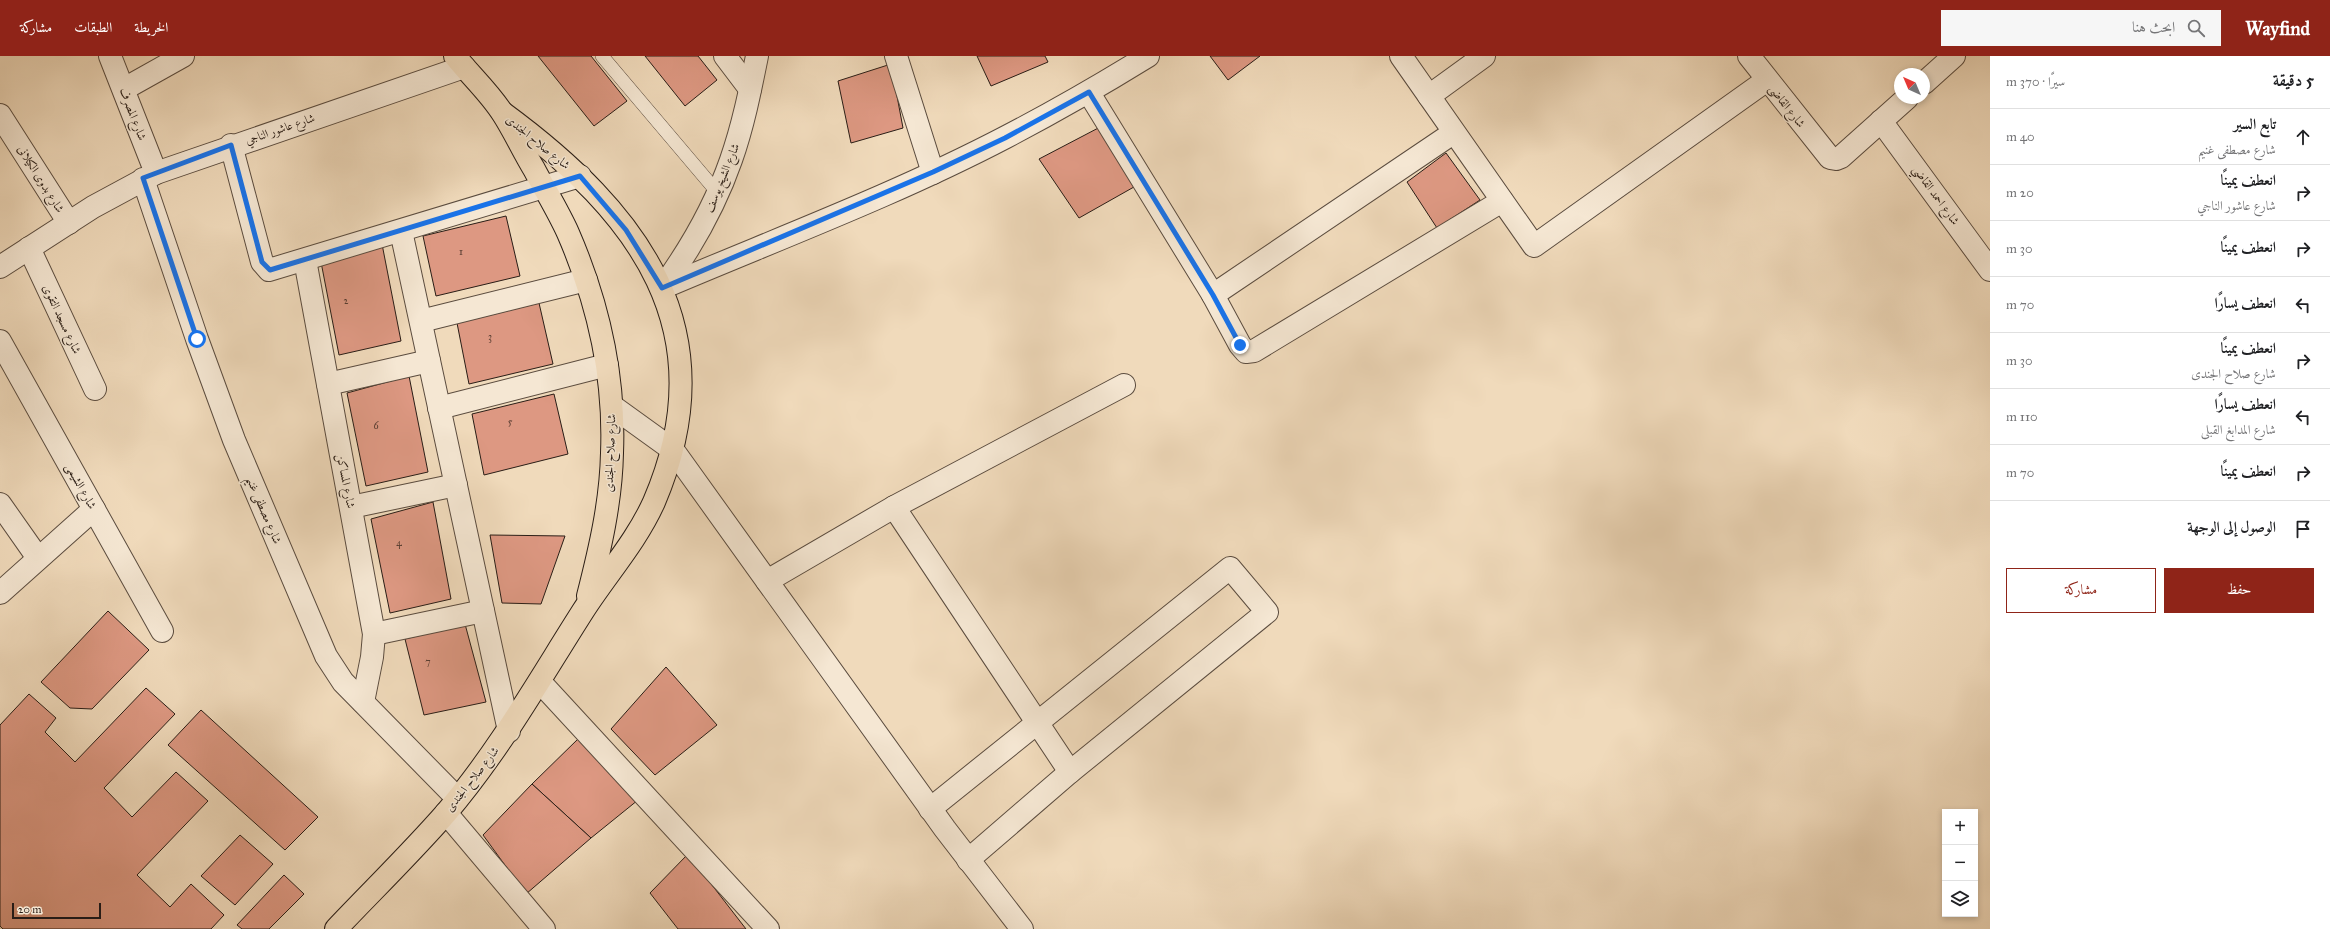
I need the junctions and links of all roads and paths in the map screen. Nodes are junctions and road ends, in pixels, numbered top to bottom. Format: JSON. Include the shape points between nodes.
{"nodes":[{"id":1,"x":110,"y":56,"type":"edge"},
{"id":2,"x":183,"y":56,"type":"edge"},
{"id":3,"x":602,"y":56,"type":"edge"},
{"id":4,"x":725,"y":56,"type":"edge"},
{"id":5,"x":757,"y":56,"type":"edge"},
{"id":6,"x":896,"y":56,"type":"edge"},
{"id":7,"x":1401,"y":56,"type":"edge"},
{"id":8,"x":1484,"y":56,"type":"edge"},
{"id":9,"x":1749,"y":56,"type":"edge"},
{"id":10,"x":1954,"y":56,"type":"edge"},
{"id":11,"x":1142,"y":57,"type":"edge"},
{"id":12,"x":459,"y":61,"type":"edge"},
{"id":13,"x":1930,"y":78,"type":"edge"},
{"id":14,"x":1768,"y":80,"type":"junction"},
{"id":15,"x":124,"y":89,"type":"junction"},
{"id":16,"x":750,"y":89,"type":"junction"},
{"id":17,"x":1089,"y":92,"type":"junction"},
{"id":18,"x":1429,"y":96,"type":"junction"},
{"id":19,"x":1900,"y":104,"type":"edge"},
{"id":20,"x":503,"y":113,"type":"junction"},
{"id":21,"x":0,"y":115,"type":"edge"},
{"id":22,"x":1881,"y":122,"type":"junction"},
{"id":23,"x":1453,"y":133,"type":"junction"},
{"id":24,"x":231,"y":145,"type":"junction"},
{"id":25,"x":933,"y":172,"type":"junction"},
{"id":26,"x":149,"y":176,"type":"junction"},
{"id":27,"x":580,"y":176,"type":"junction"},
{"id":28,"x":544,"y":188,"type":"junction"},
{"id":29,"x":718,"y":193,"type":"junction"},
{"id":30,"x":1502,"y":201,"type":"junction"},
{"id":31,"x":69,"y":223,"type":"junction"},
{"id":32,"x":401,"y":231,"type":"junction"},
{"id":33,"x":29,"y":248,"type":"junction"},
{"id":34,"x":1987,"y":259,"type":"edge"},
{"id":35,"x":305,"y":260,"type":"junction"},
{"id":36,"x":0,"y":267,"type":"edge"},
{"id":37,"x":586,"y":280,"type":"junction"},
{"id":38,"x":662,"y":288,"type":"junction"},
{"id":39,"x":1213,"y":295,"type":"junction"},
{"id":40,"x":420,"y":321,"type":"junction"},
{"id":41,"x":0,"y":341,"type":"edge"},
{"id":42,"x":429,"y":361,"type":"junction"},
{"id":43,"x":607,"y":365,"type":"junction"},
{"id":44,"x":328,"y":384,"type":"junction"},
{"id":45,"x":1124,"y":385,"type":"dead end"},
{"id":46,"x":95,"y":389,"type":"dead end"},
{"id":47,"x":612,"y":406,"type":"junction"},
{"id":48,"x":439,"y":408,"type":"junction"},
{"id":49,"x":673,"y":450,"type":"junction"},
{"id":50,"x":456,"y":485,"type":"junction"},
{"id":51,"x":0,"y":504,"type":"edge"},
{"id":52,"x":351,"y":507,"type":"junction"},
{"id":53,"x":894,"y":507,"type":"junction"},
{"id":54,"x":94,"y":509,"type":"junction"},
{"id":55,"x":38,"y":558,"type":"junction"},
{"id":56,"x":766,"y":581,"type":"junction"},
{"id":57,"x":0,"y":593,"type":"edge"},
{"id":58,"x":584,"y":609,"type":"junction"},
{"id":59,"x":483,"y":611,"type":"junction"},
{"id":60,"x":162,"y":631,"type":"dead end"},
{"id":61,"x":374,"y":634,"type":"junction"},
{"id":62,"x":540,"y":682,"type":"junction"},
{"id":63,"x":363,"y":702,"type":"junction"},
{"id":64,"x":1038,"y":723,"type":"junction"},
{"id":65,"x":509,"y":731,"type":"junction"},
{"id":66,"x":1070,"y":772,"type":"junction"},
{"id":67,"x":452,"y":805,"type":"junction"},
{"id":68,"x":930,"y":809,"type":"junction"},
{"id":69,"x":968,"y":860,"type":"junction"},
{"id":70,"x":336,"y":929,"type":"edge"},
{"id":71,"x":544,"y":929,"type":"edge"},
{"id":72,"x":768,"y":929,"type":"edge"},
{"id":73,"x":1022,"y":929,"type":"edge"}],
"edges":[{"from":1,"to":15,"type":"street","name":"شارع المصرف"},
{"from":2,"to":15,"type":"street"},
{"from":3,"to":29,"type":"lane"},
{"from":4,"to":16,"type":"street"},
{"from":5,"to":16,"type":"street","name":"شارع الشيخ يوسف"},
{"from":6,"to":25,"type":"street"},
{"from":7,"to":18,"type":"street"},
{"from":8,"to":18,"type":"street"},
{"from":9,"to":14,"type":"street","name":"شارع القاضى"},
{"from":10,"to":13,"type":"street"},
{"from":11,"to":17,"type":"street"},
{"from":12,"to":20,"type":"main road"},
{"from":12,"to":24,"type":"street","name":"شارع عاشور الناجي"},
{"from":14,"to":22,"type":"street","name":"شارع القاضى","via":[[1825,155],[1836,159],[1841,157]]},
{"from":14,"to":30,"type":"street","via":[[1534,246]]},
{"from":15,"to":26,"type":"street","name":"شارع المصرف"},
{"from":16,"to":29,"type":"street","name":"شارع الشيخ يوسف","via":[[736,145]]},
{"from":17,"to":25,"type":"street","via":[[1005,138]]},
{"from":17,"to":39,"type":"street"},
{"from":18,"to":23,"type":"street"},
{"from":19,"to":22,"type":"street"},
{"from":20,"to":27,"type":"main road","name":"شارع صلاح الجندى","via":[[543,143]]},
{"from":20,"to":28,"type":"main road","name":"شارع صلاح الجندى"},
{"from":21,"to":31,"type":"street","name":"شارع بدوى الكيلانى"},
{"from":22,"to":34,"type":"street","name":"شارع احمد القاضي"},
{"from":23,"to":30,"type":"street"},
{"from":23,"to":39,"type":"street"},
{"from":24,"to":26,"type":"street","name":"شارع عاشور الناجي"},
{"from":24,"to":35,"type":"street","via":[[263,266],[273,270]]},
{"from":25,"to":38,"type":"street"},
{"from":26,"to":31,"type":"street","name":"شارع عاشور الناجي","via":[[117,192]]},
{"from":26,"to":63,"type":"street","name":"شارع مصطفى غنيم","via":[[197,339],[237,447],[326,656],[343,682]]},
{"from":27,"to":28,"type":"street"},
{"from":27,"to":38,"type":"main road","name":"شارع صلاح الجندى","via":[[626,230]]},
{"from":28,"to":32,"type":"street"},
{"from":28,"to":37,"type":"main road","name":"شارع صلاح الجندى","via":[[567,232]]},
{"from":29,"to":38,"type":"street","name":"شارع الشيخ يوسف","via":[[684,258]]},
{"from":30,"to":39,"type":"street","via":[[1254,352],[1246,352],[1240,345]]},
{"from":31,"to":33,"type":"street","name":"شارع عاشور الناجي"},
{"from":32,"to":35,"type":"street"},
{"from":32,"to":40,"type":"street"},
{"from":33,"to":36,"type":"street","name":"شارع عاشور الناجي"},
{"from":33,"to":46,"type":"street","name":"شارع مسجد التقوى"},
{"from":35,"to":44,"type":"street","name":"شارع المساكن"},
{"from":37,"to":40,"type":"street"},
{"from":37,"to":43,"type":"main road","name":"شارع صلاح الجندى","via":[[599,322]]},
{"from":38,"to":49,"type":"main road","name":"شارع صلاح الجندى","via":[[673,317],[680,357],[681,404]]},
{"from":40,"to":42,"type":"street"},
{"from":41,"to":54,"type":"street","name":"شارع الشيمى"},
{"from":42,"to":44,"type":"street"},
{"from":42,"to":48,"type":"street"},
{"from":43,"to":47,"type":"main road","name":"شارع صلاح الجندى"},
{"from":43,"to":48,"type":"street"},
{"from":44,"to":52,"type":"street","name":"شارع المساكن"},
{"from":45,"to":53,"type":"street"},
{"from":47,"to":49,"type":"street"},
{"from":47,"to":58,"type":"main road","name":"شارع صلاح الجندى","via":[[609,501]]},
{"from":48,"to":50,"type":"street"},
{"from":49,"to":56,"type":"street"},
{"from":49,"to":58,"type":"main road","name":"شارع صلاح الجندى","via":[[653,504],[624,554]]},
{"from":50,"to":52,"type":"street"},
{"from":50,"to":59,"type":"street"},
{"from":51,"to":55,"type":"street"},
{"from":52,"to":61,"type":"street","name":"شارع المساكن"},
{"from":53,"to":56,"type":"street"},
{"from":53,"to":64,"type":"street"},
{"from":54,"to":55,"type":"street"},
{"from":54,"to":60,"type":"street","name":"شارع الشيمى"},
{"from":55,"to":57,"type":"street"},
{"from":56,"to":68,"type":"street"},
{"from":58,"to":62,"type":"main road","name":"شارع صلاح الجندى"},
{"from":59,"to":61,"type":"street"},
{"from":59,"to":65,"type":"street"},
{"from":61,"to":63,"type":"street","name":"شارع المساكن"},
{"from":62,"to":65,"type":"main road","name":"شارع صلاح الجندى"},
{"from":62,"to":72,"type":"street"},
{"from":63,"to":67,"type":"street","name":"شارع مصطفى غنيم"},
{"from":64,"to":66,"type":"street"},
{"from":64,"to":66,"type":"street","via":[[1230,568],[1267,612]]},
{"from":64,"to":68,"type":"street"},
{"from":65,"to":67,"type":"main road","name":"شارع صلاح الجندى"},
{"from":66,"to":69,"type":"street"},
{"from":67,"to":70,"type":"main road","name":"شارع صلاح الجندى"},
{"from":67,"to":71,"type":"street","name":"شارع مصطفى غنيم"},
{"from":68,"to":69,"type":"street"},
{"from":69,"to":73,"type":"street"}]}
